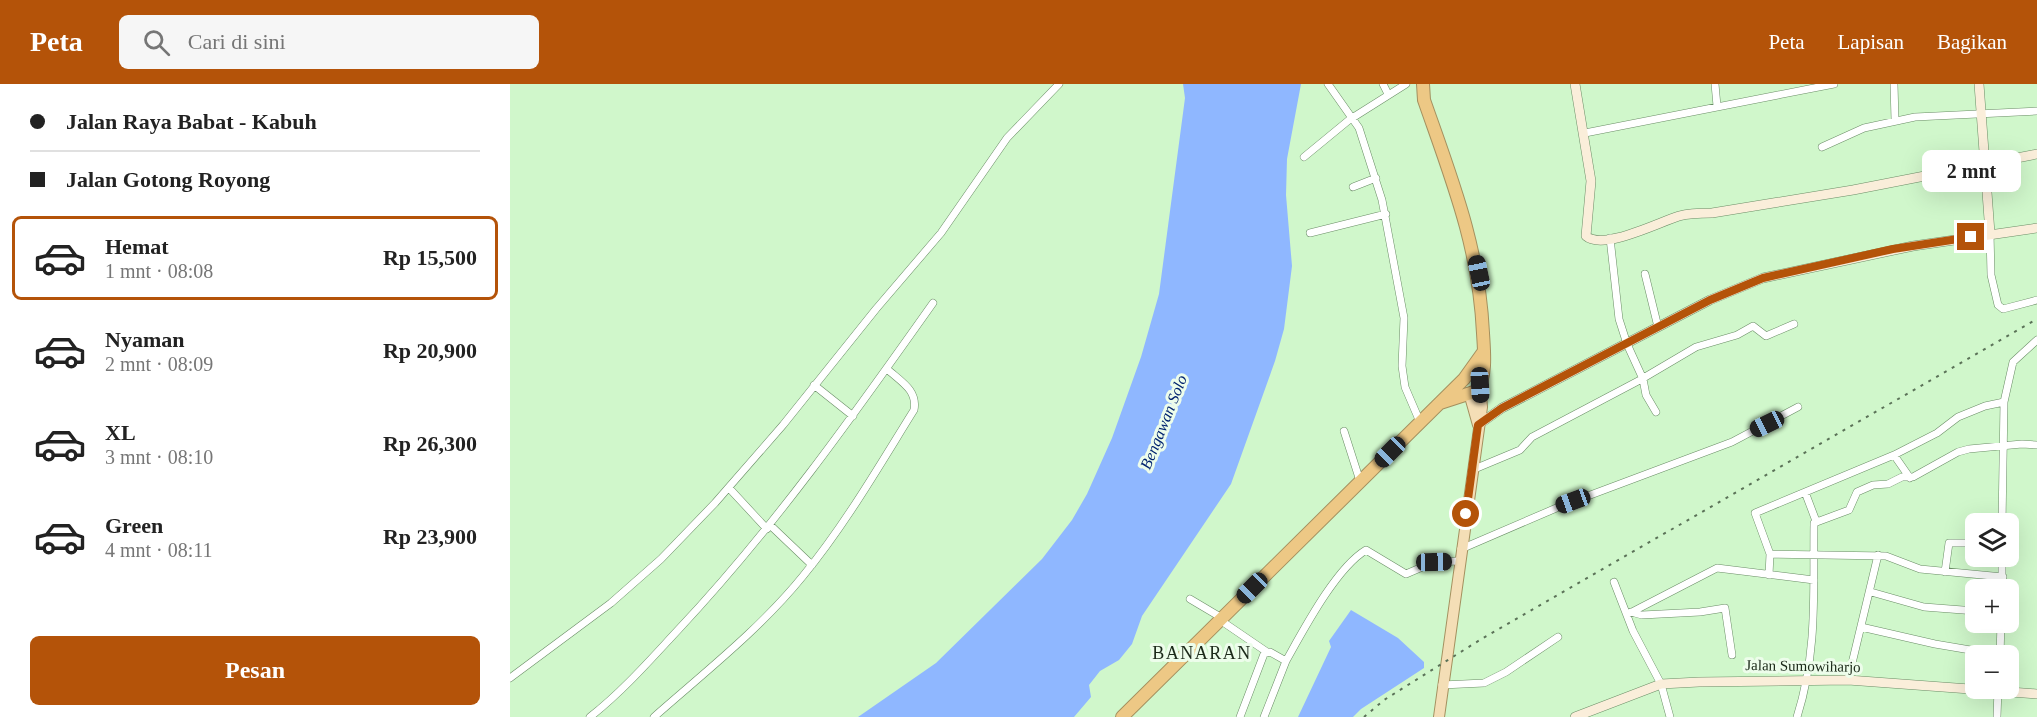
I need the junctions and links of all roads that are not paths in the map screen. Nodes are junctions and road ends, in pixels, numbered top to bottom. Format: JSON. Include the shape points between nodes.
{"nodes":[{"id":1,"x":1059,"y":84,"type":"edge"},
{"id":2,"x":1328,"y":84,"type":"edge"},
{"id":3,"x":1383,"y":84,"type":"edge"},
{"id":4,"x":1406,"y":84,"type":"edge"},
{"id":5,"x":1423,"y":84,"type":"edge"},
{"id":6,"x":1575,"y":84,"type":"edge"},
{"id":7,"x":1715,"y":84,"type":"edge"},
{"id":8,"x":1834,"y":84,"type":"edge"},
{"id":9,"x":1894,"y":84,"type":"edge"},
{"id":10,"x":1980,"y":84,"type":"edge"},
{"id":11,"x":1388,"y":94,"type":"junction"},
{"id":12,"x":1717,"y":106,"type":"junction"},
{"id":13,"x":2037,"y":111,"type":"edge"},
{"id":14,"x":1981,"y":113,"type":"junction"},
{"id":15,"x":1350,"y":119,"type":"junction"},
{"id":16,"x":1895,"y":120,"type":"junction"},
{"id":17,"x":1585,"y":133,"type":"junction"},
{"id":18,"x":1822,"y":147,"type":"dead end"},
{"id":19,"x":2037,"y":154,"type":"edge"},
{"id":20,"x":1304,"y":157,"type":"dead end"},
{"id":21,"x":1984,"y":163,"type":"junction"},
{"id":22,"x":1376,"y":178,"type":"junction"},
{"id":23,"x":1353,"y":187,"type":"dead end"},
{"id":24,"x":1386,"y":214,"type":"junction"},
{"id":25,"x":2037,"y":228,"type":"edge"},
{"id":26,"x":1310,"y":233,"type":"dead end"},
{"id":27,"x":1990,"y":233,"type":"junction"},
{"id":28,"x":1610,"y":238,"type":"junction"},
{"id":29,"x":1645,"y":274,"type":"dead end"},
{"id":30,"x":2037,"y":300,"type":"edge"},
{"id":31,"x":933,"y":303,"type":"dead end"},
{"id":32,"x":1794,"y":324,"type":"dead end"},
{"id":33,"x":1658,"y":327,"type":"junction"},
{"id":34,"x":2037,"y":340,"type":"edge"},
{"id":35,"x":1627,"y":344,"type":"junction"},
{"id":36,"x":1484,"y":351,"type":"junction"},
{"id":37,"x":887,"y":369,"type":"junction"},
{"id":38,"x":1464,"y":379,"type":"junction"},
{"id":39,"x":1643,"y":379,"type":"junction"},
{"id":40,"x":814,"y":385,"type":"junction"},
{"id":41,"x":1480,"y":385,"type":"junction"},
{"id":42,"x":1469,"y":393,"type":"junction"},
{"id":43,"x":2004,"y":402,"type":"junction"},
{"id":44,"x":1439,"y":404,"type":"junction"},
{"id":45,"x":1798,"y":407,"type":"dead end"},
{"id":46,"x":1656,"y":412,"type":"dead end"},
{"id":47,"x":853,"y":416,"type":"junction"},
{"id":48,"x":1420,"y":422,"type":"junction"},
{"id":49,"x":1478,"y":425,"type":"junction"},
{"id":50,"x":1344,"y":431,"type":"dead end"},
{"id":51,"x":2037,"y":445,"type":"edge"},
{"id":52,"x":2002,"y":446,"type":"junction"},
{"id":53,"x":1894,"y":455,"type":"junction"},
{"id":54,"x":1472,"y":470,"type":"junction"},
{"id":55,"x":1910,"y":478,"type":"junction"},
{"id":56,"x":1360,"y":481,"type":"junction"},
{"id":57,"x":729,"y":488,"type":"junction"},
{"id":58,"x":1805,"y":492,"type":"junction"},
{"id":59,"x":2002,"y":513,"type":"edge"},
{"id":60,"x":1816,"y":521,"type":"junction"},
{"id":61,"x":769,"y":527,"type":"junction"},
{"id":62,"x":1965,"y":543,"type":"edge"},
{"id":63,"x":1461,"y":549,"type":"junction"},
{"id":64,"x":1770,"y":554,"type":"junction"},
{"id":65,"x":1816,"y":554,"type":"junction"},
{"id":66,"x":1878,"y":555,"type":"junction"},
{"id":67,"x":1460,"y":561,"type":"junction"},
{"id":68,"x":812,"y":565,"type":"junction"},
{"id":69,"x":2003,"y":567,"type":"edge"},
{"id":70,"x":1945,"y":572,"type":"junction"},
{"id":71,"x":1769,"y":575,"type":"junction"},
{"id":72,"x":2003,"y":577,"type":"joint"},
{"id":73,"x":1814,"y":580,"type":"junction"},
{"id":74,"x":1614,"y":582,"type":"dead end"},
{"id":75,"x":1870,"y":592,"type":"junction"},
{"id":76,"x":1190,"y":599,"type":"dead end"},
{"id":77,"x":1965,"y":610,"type":"edge"},
{"id":78,"x":1629,"y":613,"type":"junction"},
{"id":79,"x":1221,"y":619,"type":"junction"},
{"id":80,"x":1861,"y":627,"type":"junction"},
{"id":81,"x":1558,"y":637,"type":"dead end"},
{"id":82,"x":1965,"y":649,"type":"edge"},
{"id":83,"x":1267,"y":652,"type":"junction"},
{"id":84,"x":1732,"y":655,"type":"dead end"},
{"id":85,"x":1286,"y":661,"type":"junction"},
{"id":86,"x":510,"y":678,"type":"edge"},
{"id":87,"x":1848,"y":680,"type":"junction"},
{"id":88,"x":1806,"y":681,"type":"junction"},
{"id":89,"x":1661,"y":684,"type":"junction"},
{"id":90,"x":1442,"y":685,"type":"junction"},
{"id":91,"x":1965,"y":688,"type":"edge"},
{"id":92,"x":2019,"y":692,"type":"edge"},
{"id":93,"x":2037,"y":694,"type":"edge"},
{"id":94,"x":1998,"y":699,"type":"edge"},
{"id":95,"x":1668,"y":716,"type":"edge"},
{"id":96,"x":590,"y":717,"type":"edge"},
{"id":97,"x":654,"y":717,"type":"edge"},
{"id":98,"x":1122,"y":717,"type":"edge"},
{"id":99,"x":1240,"y":717,"type":"edge"},
{"id":100,"x":1264,"y":717,"type":"edge"},
{"id":101,"x":1439,"y":717,"type":"edge"},
{"id":102,"x":1575,"y":717,"type":"edge"},
{"id":103,"x":1797,"y":717,"type":"edge"},
{"id":104,"x":1997,"y":717,"type":"edge"}],
"edges":[{"from":1,"to":40,"type":"street","via":[[1007,138],[941,233]]},
{"from":2,"to":15,"type":"street"},
{"from":3,"to":11,"type":"street"},
{"from":4,"to":11,"type":"street"},
{"from":5,"to":36,"type":"highway","via":[[1424,100],[1473,244],[1479,273]]},
{"from":6,"to":17,"type":"street"},
{"from":7,"to":12,"type":"street"},
{"from":8,"to":12,"type":"street"},
{"from":9,"to":16,"type":"street"},
{"from":10,"to":14,"type":"street"},
{"from":11,"to":15,"type":"street"},
{"from":12,"to":17,"type":"street"},
{"from":13,"to":14,"type":"street"},
{"from":14,"to":16,"type":"street"},
{"from":14,"to":21,"type":"street"},
{"from":15,"to":20,"type":"street"},
{"from":15,"to":22,"type":"street","via":[[1359,128]]},
{"from":16,"to":18,"type":"street","via":[[1864,128]]},
{"from":17,"to":28,"type":"street","via":[[1591,181],[1586,236],[1597,240]]},
{"from":19,"to":21,"type":"street"},
{"from":21,"to":27,"type":"street"},
{"from":21,"to":28,"type":"street","via":[[1853,190],[1690,214]]},
{"from":22,"to":23,"type":"street"},
{"from":22,"to":24,"type":"street"},
{"from":24,"to":26,"type":"street"},
{"from":24,"to":48,"type":"street","via":[[1404,318],[1405,387]]},
{"from":25,"to":27,"type":"street"},
{"from":27,"to":30,"type":"street","via":[[1991,275],[1998,305],[2003,309]]},
{"from":27,"to":33,"type":"street","via":[[1769,276]]},
{"from":28,"to":35,"type":"street","via":[[1619,319]]},
{"from":29,"to":33,"type":"street"},
{"from":31,"to":37,"type":"street"},
{"from":32,"to":39,"type":"street","via":[[1766,336],[1755,326],[1746,328],[1737,335],[1696,347]]},
{"from":33,"to":35,"type":"street"},
{"from":34,"to":43,"type":"street","via":[[2013,362]]},
{"from":35,"to":39,"type":"street"},
{"from":35,"to":49,"type":"street","via":[[1502,408]]},
{"from":36,"to":38,"type":"highway"},
{"from":36,"to":41,"type":"highway"},
{"from":37,"to":47,"type":"street"},
{"from":37,"to":68,"type":"street","via":[[914,393],[914,410]]},
{"from":38,"to":41,"type":"highway","via":[[1474,376]]},
{"from":38,"to":42,"type":"highway","via":[[1462,388]]},
{"from":38,"to":44,"type":"highway"},
{"from":39,"to":46,"type":"street","via":[[1646,395]]},
{"from":39,"to":54,"type":"street","via":[[1532,437],[1520,450]]},
{"from":40,"to":47,"type":"street"},
{"from":40,"to":57,"type":"street"},
{"from":41,"to":42,"type":"highway","via":[[1477,391]]},
{"from":41,"to":49,"type":"main road","via":[[1482,407]]},
{"from":42,"to":44,"type":"highway"},
{"from":42,"to":49,"type":"main road"},
{"from":43,"to":52,"type":"street"},
{"from":43,"to":53,"type":"street","via":[[1958,417],[1937,433]]},
{"from":44,"to":48,"type":"highway"},
{"from":45,"to":63,"type":"street","via":[[1732,441]]},
{"from":47,"to":61,"type":"street"},
{"from":48,"to":56,"type":"highway"},
{"from":49,"to":54,"type":"main road"},
{"from":50,"to":56,"type":"street"},
{"from":51,"to":52,"type":"street"},
{"from":52,"to":55,"type":"street","via":[[1958,452]]},
{"from":52,"to":59,"type":"street"},
{"from":53,"to":55,"type":"street"},
{"from":53,"to":58,"type":"street"},
{"from":54,"to":63,"type":"main road"},
{"from":55,"to":60,"type":"street","via":[[1902,477],[1857,492],[1850,510]]},
{"from":56,"to":79,"type":"highway"},
{"from":57,"to":61,"type":"street"},
{"from":57,"to":86,"type":"street","via":[[661,559],[611,603]]},
{"from":58,"to":60,"type":"street"},
{"from":58,"to":64,"type":"street","via":[[1755,513]]},
{"from":60,"to":65,"type":"street"},
{"from":61,"to":68,"type":"street"},
{"from":61,"to":96,"type":"street","via":[[631,681]]},
{"from":62,"to":70,"type":"street","via":[[1949,542]]},
{"from":63,"to":67,"type":"main road"},
{"from":64,"to":65,"type":"street"},
{"from":64,"to":71,"type":"street"},
{"from":65,"to":66,"type":"street"},
{"from":65,"to":73,"type":"street"},
{"from":66,"to":70,"type":"street","via":[[1909,566]]},
{"from":66,"to":75,"type":"street"},
{"from":67,"to":85,"type":"street","via":[[1434,562],[1406,574],[1366,550],[1333,584]]},
{"from":67,"to":90,"type":"main road"},
{"from":68,"to":97,"type":"street","via":[[742,640]]},
{"from":69,"to":72,"type":"street"},
{"from":70,"to":72,"type":"street"},
{"from":71,"to":73,"type":"street"},
{"from":71,"to":78,"type":"street","via":[[1717,568]]},
{"from":73,"to":88,"type":"street","via":[[1813,645]]},
{"from":74,"to":78,"type":"street"},
{"from":75,"to":77,"type":"street","via":[[1924,607]]},
{"from":75,"to":80,"type":"street"},
{"from":76,"to":79,"type":"street"},
{"from":78,"to":84,"type":"street","via":[[1650,615],[1725,608]]},
{"from":78,"to":89,"type":"street","via":[[1633,631]]},
{"from":79,"to":83,"type":"street"},
{"from":79,"to":98,"type":"highway"},
{"from":80,"to":82,"type":"street"},
{"from":80,"to":87,"type":"street"},
{"from":81,"to":90,"type":"street","via":[[1484,683]]},
{"from":83,"to":85,"type":"street"},
{"from":83,"to":99,"type":"street"},
{"from":85,"to":100,"type":"street"},
{"from":87,"to":88,"type":"street","name":"Jalan Sumowiharjo"},
{"from":87,"to":91,"type":"street","name":"Jalan Sumowiharjo"},
{"from":88,"to":89,"type":"street","name":"Jalan Sumowiharjo"},
{"from":88,"to":103,"type":"street"},
{"from":89,"to":95,"type":"street"},
{"from":89,"to":102,"type":"street","name":"Jalan Sumowiharjo"},
{"from":90,"to":101,"type":"main road"},
{"from":92,"to":93,"type":"street","name":"Jalan Sumowiharjo"},
{"from":94,"to":104,"type":"street"}]}
